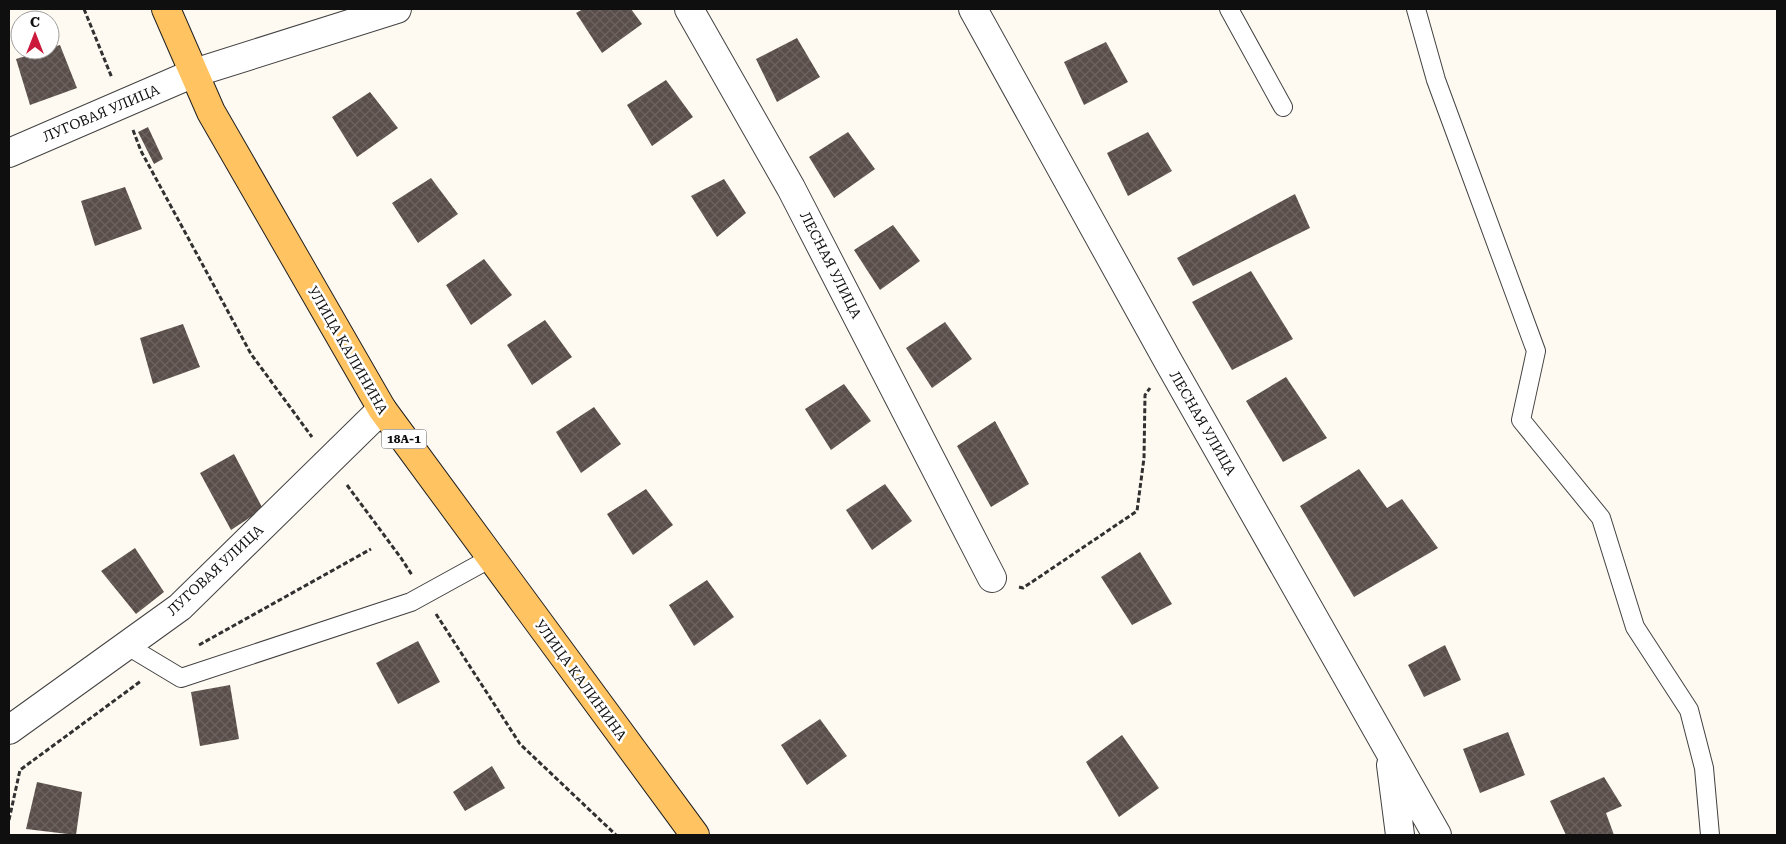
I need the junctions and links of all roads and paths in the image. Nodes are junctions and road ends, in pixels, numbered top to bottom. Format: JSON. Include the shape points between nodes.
{"nodes":[{"id":1,"x":166,"y":9,"type":"edge"},
{"id":2,"x":397,"y":9,"type":"edge"},
{"id":3,"x":689,"y":9,"type":"edge"},
{"id":4,"x":973,"y":9,"type":"edge"},
{"id":5,"x":1229,"y":9,"type":"edge"},
{"id":6,"x":1416,"y":9,"type":"edge"},
{"id":7,"x":194,"y":73,"type":"junction"},
{"id":8,"x":1283,"y":107,"type":"dead end"},
{"id":9,"x":9,"y":153,"type":"edge"},
{"id":10,"x":1168,"y":361,"type":"junction"},
{"id":11,"x":382,"y":409,"type":"junction"},
{"id":12,"x":491,"y":558,"type":"junction"},
{"id":13,"x":992,"y":578,"type":"joint"},
{"id":14,"x":126,"y":645,"type":"junction"},
{"id":15,"x":9,"y":730,"type":"edge"},
{"id":16,"x":1389,"y":750,"type":"junction"},
{"id":17,"x":695,"y":835,"type":"edge"},
{"id":18,"x":1400,"y":835,"type":"edge"},
{"id":19,"x":1437,"y":835,"type":"edge"},
{"id":20,"x":1710,"y":835,"type":"edge"}],
"edges":[{"from":1,"to":7,"type":"main road","name":"УЛИЦА КАЛИНИНА","number":"18А-1"},
{"from":2,"to":7,"type":"street","name":"ЛУГОВАЯ УЛИЦА"},
{"from":3,"to":13,"type":"street","name":"ЛЕСНАЯ УЛИЦА","via":[[791,188]]},
{"from":4,"to":10,"type":"street","name":"ЛЕСНАЯ УЛИЦА"},
{"from":5,"to":8,"type":"lane"},
{"from":6,"to":20,"type":"lane","via":[[1436,80],[1536,351],[1521,420],[1602,518],[1635,627],[1689,710],[1704,768]]},
{"from":7,"to":9,"type":"street","name":"ЛУГОВАЯ УЛИЦА"},
{"from":7,"to":11,"type":"main road","name":"УЛИЦА КАЛИНИНА","number":"18А-1","via":[[211,112]]},
{"from":10,"to":13,"type":"path","via":[[1146,395],[1144,458],[1137,511],[1023,588]]},
{"from":10,"to":16,"type":"street","name":"ЛЕСНАЯ УЛИЦА"},
{"from":11,"to":12,"type":"main road","name":"УЛИЦА КАЛИНИНА","number":"18А-1"},
{"from":11,"to":14,"type":"street","name":"ЛУГОВАЯ УЛИЦА","via":[[180,607]]},
{"from":12,"to":14,"type":"lane","via":[[411,602],[182,678]]},
{"from":12,"to":17,"type":"main road","name":"УЛИЦА КАЛИНИНА","number":"18А-1"},
{"from":14,"to":15,"type":"street","name":"ЛУГОВАЯ УЛИЦА"},
{"from":16,"to":18,"type":"street"},
{"from":16,"to":19,"type":"street","name":"ЛЕСНАЯ УЛИЦА"}]}
